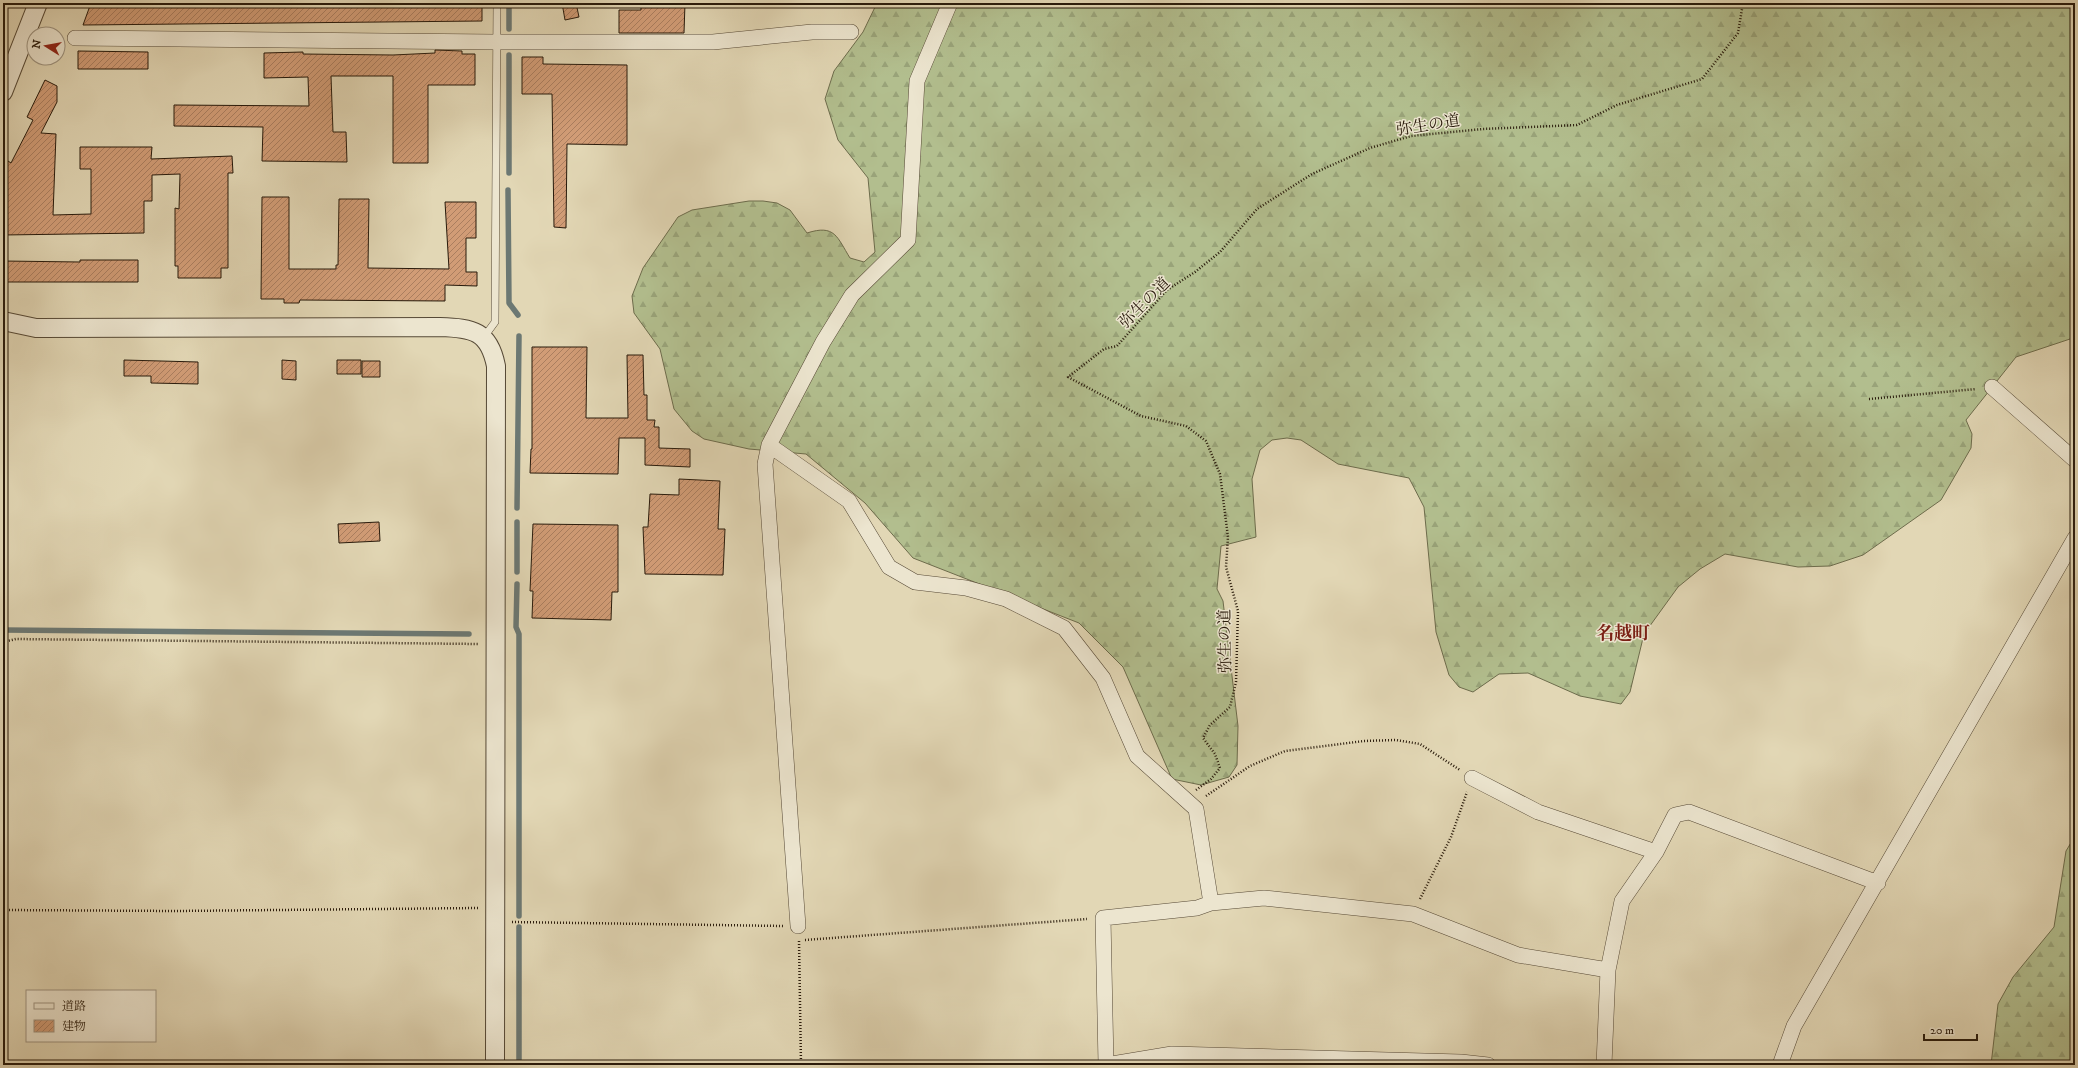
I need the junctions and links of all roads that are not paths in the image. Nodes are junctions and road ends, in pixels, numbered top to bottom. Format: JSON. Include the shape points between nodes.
{"nodes":[{"id":1,"x":38,"y":3,"type":"edge"},
{"id":2,"x":497,"y":3,"type":"edge"},
{"id":3,"x":950,"y":3,"type":"edge"},
{"id":4,"x":851,"y":32,"type":"dead end"},
{"id":5,"x":75,"y":38,"type":"dead end"},
{"id":6,"x":495,"y":42,"type":"junction"},
{"id":7,"x":3,"y":92,"type":"edge"},
{"id":8,"x":3,"y":321,"type":"edge"},
{"id":9,"x":484,"y":337,"type":"junction"},
{"id":10,"x":1992,"y":387,"type":"road end"},
{"id":11,"x":769,"y":445,"type":"junction"},
{"id":12,"x":2075,"y":460,"type":"edge"},
{"id":13,"x":2075,"y":538,"type":"edge"},
{"id":14,"x":1472,"y":778,"type":"road end"},
{"id":15,"x":1656,"y":852,"type":"junction"},
{"id":16,"x":1878,"y":882,"type":"junction"},
{"id":17,"x":1211,"y":903,"type":"junction"},
{"id":18,"x":798,"y":926,"type":"road end"},
{"id":19,"x":1608,"y":970,"type":"junction"},
{"id":20,"x":1106,"y":1064,"type":"edge"},
{"id":21,"x":495,"y":1065,"type":"edge"},
{"id":22,"x":1488,"y":1065,"type":"edge"},
{"id":23,"x":1604,"y":1065,"type":"edge"},
{"id":24,"x":1780,"y":1065,"type":"edge"}],
"edges":[{"from":1,"to":7,"type":"street"},
{"from":2,"to":6,"type":"lane"},
{"from":3,"to":11,"type":"street","via":[[917,81],[908,240],[852,295]]},
{"from":4,"to":6,"type":"street","via":[[812,32],[713,42]]},
{"from":5,"to":6,"type":"street"},
{"from":6,"to":9,"type":"lane","via":[[495,322]]},
{"from":8,"to":9,"type":"street","via":[[36,328],[458,327],[475,331]]},
{"from":9,"to":21,"type":"street","via":[[493,350],[496,366]]},
{"from":10,"to":12,"type":"street"},
{"from":11,"to":17,"type":"street","via":[[849,501],[889,567],[915,582],[966,588],[1006,599],[1064,628],[1103,678],[1137,756],[1196,809]]},
{"from":11,"to":18,"type":"street","via":[[765,464]]},
{"from":13,"to":16,"type":"street"},
{"from":14,"to":15,"type":"street","via":[[1538,812]]},
{"from":15,"to":16,"type":"street","via":[[1676,815],[1689,812]]},
{"from":15,"to":19,"type":"street","via":[[1622,902]]},
{"from":16,"to":24,"type":"street","via":[[1794,1026]]},
{"from":17,"to":19,"type":"street","via":[[1264,898],[1412,914],[1518,955]]},
{"from":17,"to":20,"type":"street","via":[[1197,908],[1103,918]]},
{"from":19,"to":23,"type":"street"},
{"from":20,"to":22,"type":"street","via":[[1172,1054],[1460,1062]]}]}
